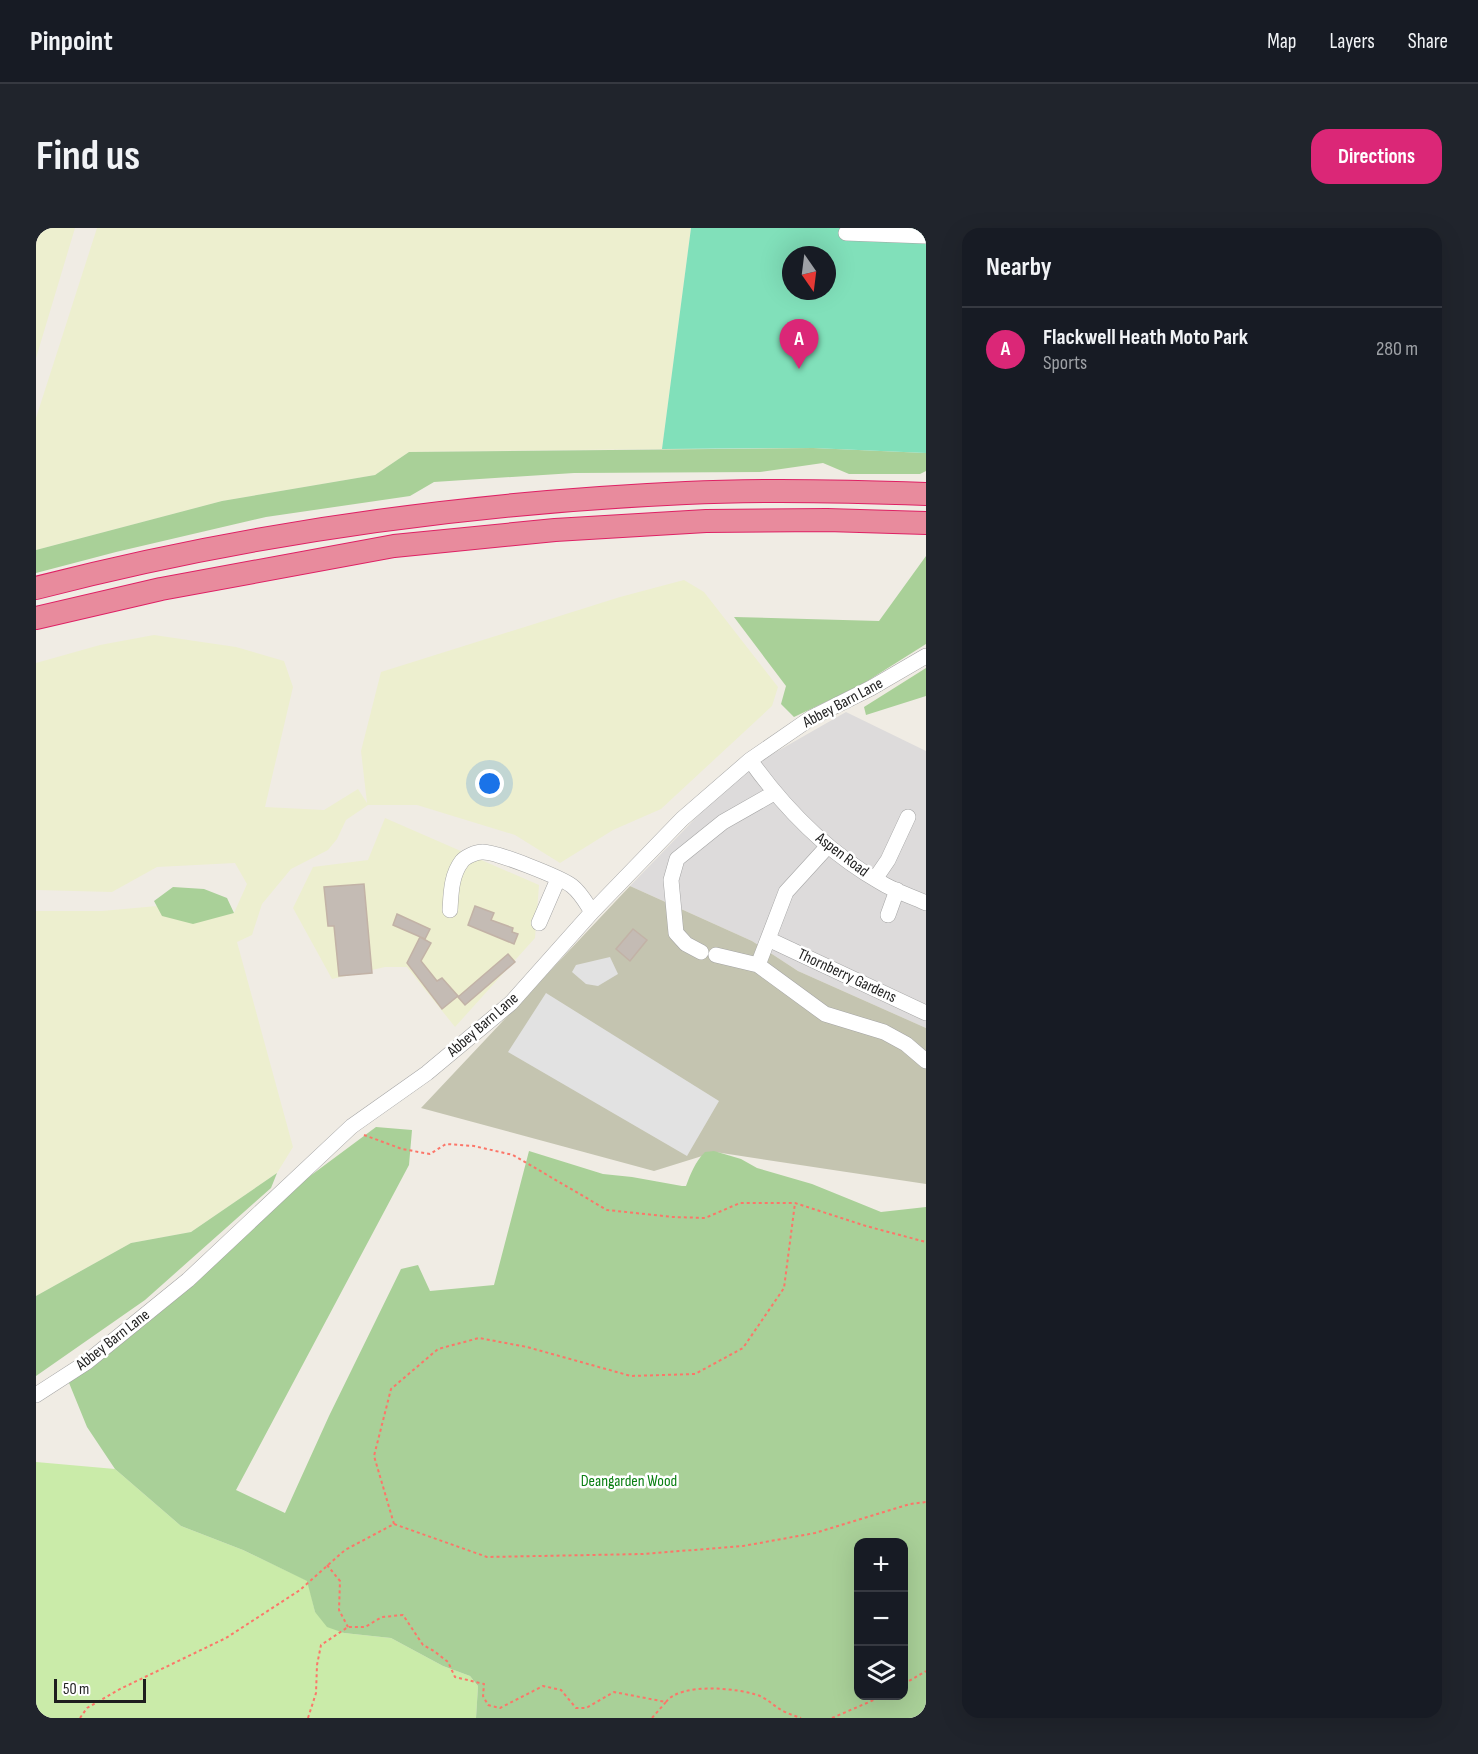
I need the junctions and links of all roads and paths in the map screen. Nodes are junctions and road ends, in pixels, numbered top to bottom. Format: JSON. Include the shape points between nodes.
{"nodes":[{"id":1,"x":846,"y":233,"type":"dead end"},
{"id":2,"x":926,"y":236,"type":"edge"},
{"id":3,"x":926,"y":494,"type":"edge"},
{"id":4,"x":926,"y":523,"type":"edge"},
{"id":5,"x":36,"y":588,"type":"edge"},
{"id":6,"x":36,"y":618,"type":"edge"},
{"id":7,"x":926,"y":656,"type":"edge"},
{"id":8,"x":750,"y":760,"type":"junction"},
{"id":9,"x":774,"y":794,"type":"junction"},
{"id":10,"x":908,"y":817,"type":"dead end"},
{"id":11,"x":827,"y":847,"type":"junction"},
{"id":12,"x":558,"y":879,"type":"junction"},
{"id":13,"x":875,"y":879,"type":"junction"},
{"id":14,"x":897,"y":890,"type":"junction"},
{"id":15,"x":926,"y":903,"type":"edge"},
{"id":16,"x":450,"y":910,"type":"dead end"},
{"id":17,"x":592,"y":912,"type":"junction"},
{"id":18,"x":888,"y":915,"type":"dead end"},
{"id":19,"x":539,"y":923,"type":"dead end"},
{"id":20,"x":768,"y":939,"type":"junction"},
{"id":21,"x":700,"y":952,"type":"dead end"},
{"id":22,"x":716,"y":955,"type":"dead end"},
{"id":23,"x":758,"y":966,"type":"junction"},
{"id":24,"x":926,"y":1013,"type":"edge"},
{"id":25,"x":926,"y":1061,"type":"edge"},
{"id":26,"x":352,"y":1126,"type":"junction"},
{"id":27,"x":795,"y":1203,"type":"junction"},
{"id":28,"x":926,"y":1242,"type":"edge"},
{"id":29,"x":36,"y":1395,"type":"edge"},
{"id":30,"x":926,"y":1502,"type":"edge"},
{"id":31,"x":394,"y":1524,"type":"junction"},
{"id":32,"x":327,"y":1565,"type":"junction"},
{"id":33,"x":348,"y":1627,"type":"junction"},
{"id":34,"x":926,"y":1671,"type":"edge"},
{"id":35,"x":908,"y":1681,"type":"edge"},
{"id":36,"x":872,"y":1700,"type":"edge"},
{"id":37,"x":666,"y":1702,"type":"junction"},
{"id":38,"x":80,"y":1718,"type":"edge"},
{"id":39,"x":308,"y":1718,"type":"edge"},
{"id":40,"x":652,"y":1718,"type":"edge"},
{"id":41,"x":801,"y":1718,"type":"edge"},
{"id":42,"x":832,"y":1718,"type":"edge"}],
"edges":[{"from":1,"to":2,"type":"street"},
{"from":3,"to":5,"type":"highway","via":[[818,490],[687,493],[403,516],[164,558]]},
{"from":4,"to":6,"type":"highway","via":[[706,521],[555,530],[394,546],[161,589]]},
{"from":7,"to":8,"type":"street","name":"Abbey Barn Lane","via":[[811,718]]},
{"from":8,"to":9,"type":"street","name":"Aspen Road"},
{"from":8,"to":17,"type":"street","name":"Abbey Barn Lane","via":[[682,819]]},
{"from":9,"to":11,"type":"street","name":"Aspen Road"},
{"from":9,"to":21,"type":"street","via":[[723,822],[677,859],[671,879],[676,933]]},
{"from":10,"to":13,"type":"street"},
{"from":11,"to":13,"type":"street","name":"Aspen Road"},
{"from":11,"to":20,"type":"street","via":[[786,892]]},
{"from":12,"to":16,"type":"street","via":[[498,853],[480,851],[463,860],[457,870]]},
{"from":12,"to":17,"type":"street","via":[[580,893]]},
{"from":12,"to":19,"type":"street"},
{"from":13,"to":14,"type":"street","name":"Aspen Road"},
{"from":14,"to":15,"type":"street","name":"Aspen Road"},
{"from":14,"to":18,"type":"street"},
{"from":17,"to":26,"type":"street","name":"Abbey Barn Lane","via":[[511,1003],[427,1073]]},
{"from":20,"to":23,"type":"street"},
{"from":20,"to":24,"type":"street","name":"Thornberry Gardens"},
{"from":22,"to":23,"type":"street"},
{"from":23,"to":25,"type":"street","via":[[825,1014],[884,1032]]},
{"from":26,"to":27,"type":"path","via":[[362,1135],[402,1149],[430,1154],[446,1144],[513,1155],[607,1210],[705,1218],[740,1203]]},
{"from":26,"to":29,"type":"street","name":"Abbey Barn Lane","via":[[188,1280],[87,1362]]},
{"from":27,"to":28,"type":"path"},
{"from":27,"to":31,"type":"path","via":[[784,1288],[743,1348],[695,1374],[631,1376],[479,1338],[438,1349],[391,1389],[388,1400],[374,1456]]},
{"from":30,"to":31,"type":"path","via":[[815,1533],[743,1546],[643,1554],[487,1557]]},
{"from":31,"to":32,"type":"path","via":[[345,1550]]},
{"from":32,"to":33,"type":"path","via":[[340,1581],[339,1610]]},
{"from":32,"to":38,"type":"path","via":[[300,1590],[226,1638],[120,1689],[87,1708]]},
{"from":33,"to":37,"type":"path","via":[[365,1627],[382,1617],[403,1615],[423,1645],[448,1662],[455,1677],[484,1684],[483,1696],[488,1705],[500,1708],[543,1686],[561,1690],[576,1708],[586,1708],[614,1692]]},
{"from":33,"to":39,"type":"path","via":[[321,1645],[316,1693]]},
{"from":34,"to":35,"type":"path"},
{"from":36,"to":42,"type":"path"},
{"from":37,"to":40,"type":"path"},
{"from":37,"to":41,"type":"path","via":[[670,1696],[695,1690],[740,1691],[768,1700]]}]}
